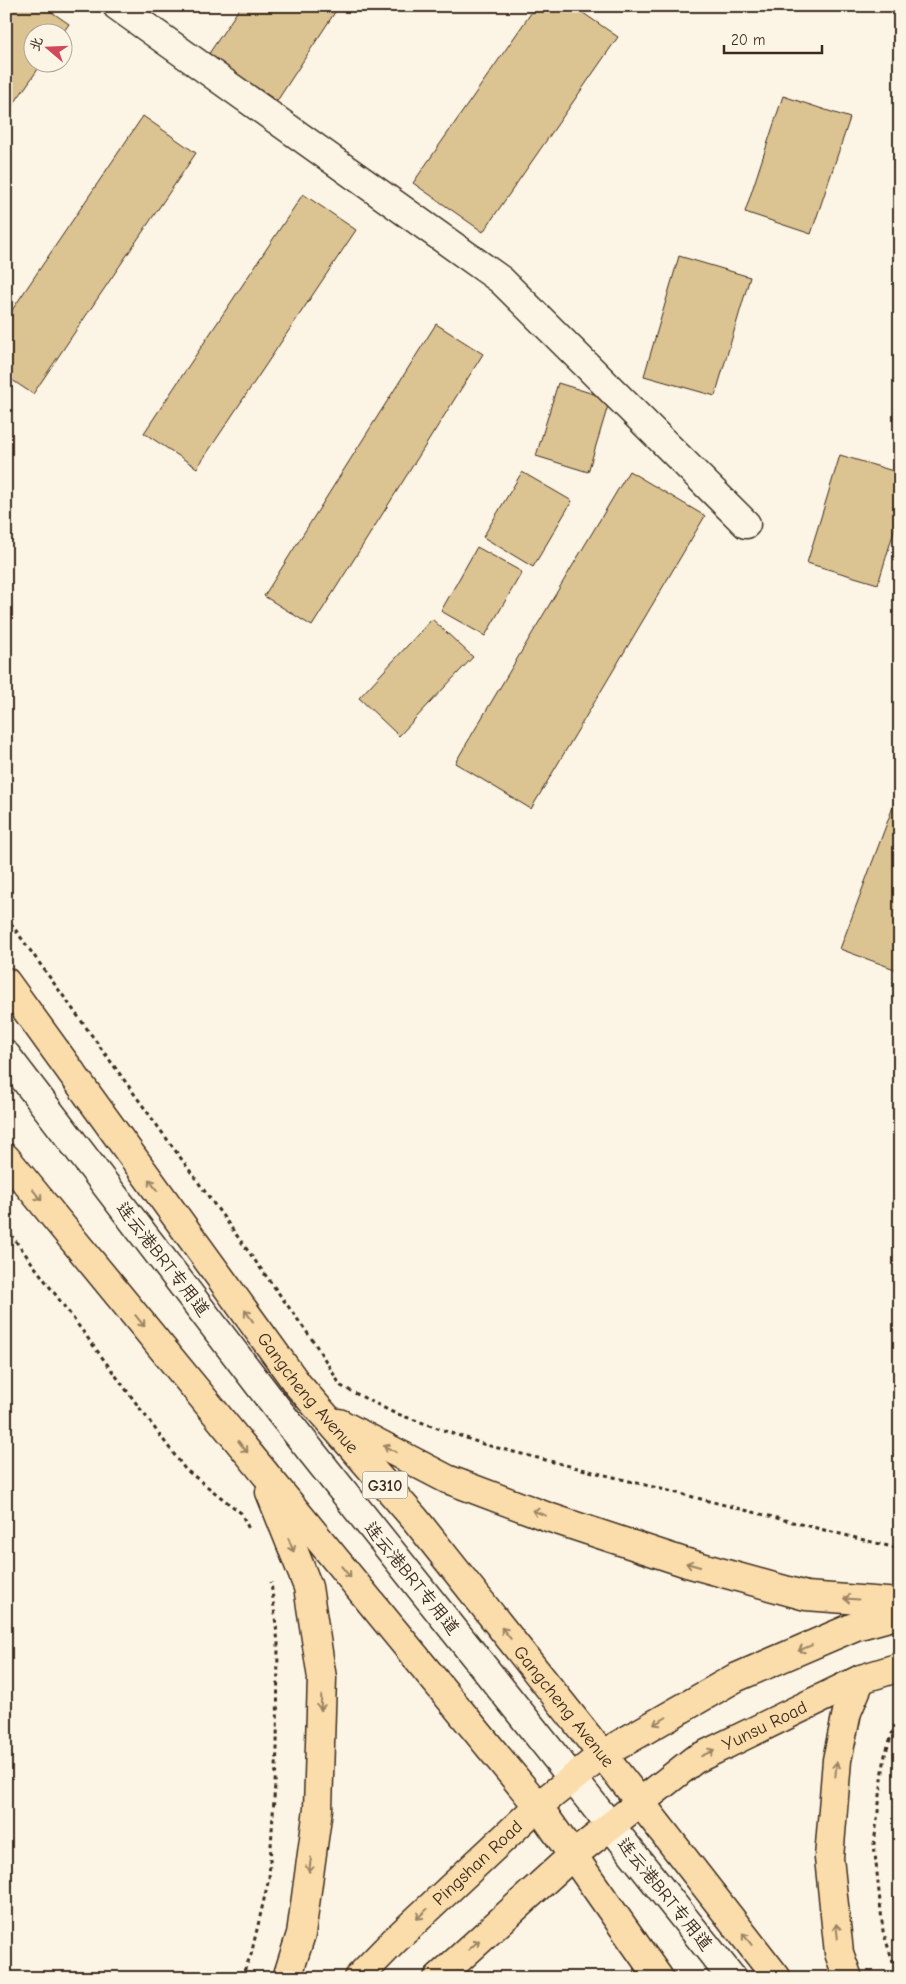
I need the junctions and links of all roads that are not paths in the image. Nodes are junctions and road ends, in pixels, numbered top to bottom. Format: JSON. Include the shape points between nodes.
{"nodes":[{"id":1,"x":117,"y":6,"type":"edge"},
{"id":2,"x":147,"y":15,"type":"edge"},
{"id":3,"x":746,"y":524,"type":"dead end"},
{"id":4,"x":6,"y":982,"type":"edge"},
{"id":5,"x":6,"y":1055,"type":"edge"},
{"id":6,"x":6,"y":1158,"type":"edge"},
{"id":7,"x":326,"y":1416,"type":"junction"},
{"id":8,"x":260,"y":1467,"type":"junction"},
{"id":9,"x":900,"y":1603,"type":"edge"},
{"id":10,"x":900,"y":1614,"type":"edge"},
{"id":11,"x":900,"y":1666,"type":"edge"},
{"id":12,"x":861,"y":1679,"type":"junction"},
{"id":13,"x":603,"y":1754,"type":"junction"},
{"id":14,"x":573,"y":1778,"type":"junction"},
{"id":15,"x":640,"y":1802,"type":"junction"},
{"id":16,"x":538,"y":1806,"type":"junction"},
{"id":17,"x":610,"y":1826,"type":"junction"},
{"id":18,"x":572,"y":1856,"type":"junction"},
{"id":19,"x":287,"y":1978,"type":"edge"},
{"id":20,"x":358,"y":1978,"type":"edge"},
{"id":21,"x":438,"y":1978,"type":"edge"},
{"id":22,"x":659,"y":1978,"type":"edge"},
{"id":23,"x":732,"y":1978,"type":"edge"},
{"id":24,"x":776,"y":1978,"type":"edge"},
{"id":25,"x":848,"y":1978,"type":"edge"}],
"edges":[{"from":1,"to":2,"type":"street"},
{"from":2,"to":3,"type":"street","via":[[501,280]]},
{"from":7,"to":4,"type":"main road","name":"Gangcheng Avenue","number":"G310","one_way":true,"via":[[298,1385]]},
{"from":5,"to":14,"type":"street","name":"连云港BRT专用道","via":[[279,1411]]},
{"from":6,"to":8,"type":"main road","one_way":true},
{"from":9,"to":7,"type":"main road","one_way":true,"via":[[806,1596],[687,1563],[548,1517],[447,1479]]},
{"from":13,"to":7,"type":"main road","name":"Gangcheng Avenue","number":"G310","one_way":true,"via":[[415,1519]]},
{"from":8,"to":16,"type":"main road","one_way":true},
{"from":8,"to":19,"type":"main road","one_way":true,"via":[[308,1587],[322,1678],[318,1809],[301,1934]]},
{"from":10,"to":13,"type":"main road","name":"Pingshan Road","one_way":true,"via":[[856,1626],[734,1678]]},
{"from":11,"to":12,"type":"main road","name":"Yunsu Road"},
{"from":15,"to":12,"type":"main road","name":"Yunsu Road","one_way":true,"via":[[694,1760]]},
{"from":25,"to":12,"type":"main road","one_way":true,"via":[[839,1953],[829,1858],[837,1760],[847,1712]]},
{"from":13,"to":14,"type":"main road","name":"Pingshan Road"},
{"from":13,"to":15,"type":"main road","name":"Gangcheng Avenue","number":"G310"},
{"from":14,"to":16,"type":"main road","name":"Pingshan Road"},
{"from":14,"to":17,"type":"street","name":"连云港BRT专用道"},
{"from":15,"to":17,"type":"main road"},
{"from":24,"to":15,"type":"main road","name":"Gangcheng Avenue","number":"G310","one_way":true},
{"from":16,"to":18,"type":"main road"},
{"from":16,"to":20,"type":"main road","name":"Pingshan Road","one_way":true},
{"from":17,"to":18,"type":"main road"},
{"from":17,"to":23,"type":"street","name":"连云港BRT专用道"},
{"from":21,"to":18,"type":"main road","one_way":true},
{"from":18,"to":22,"type":"main road"}]}
